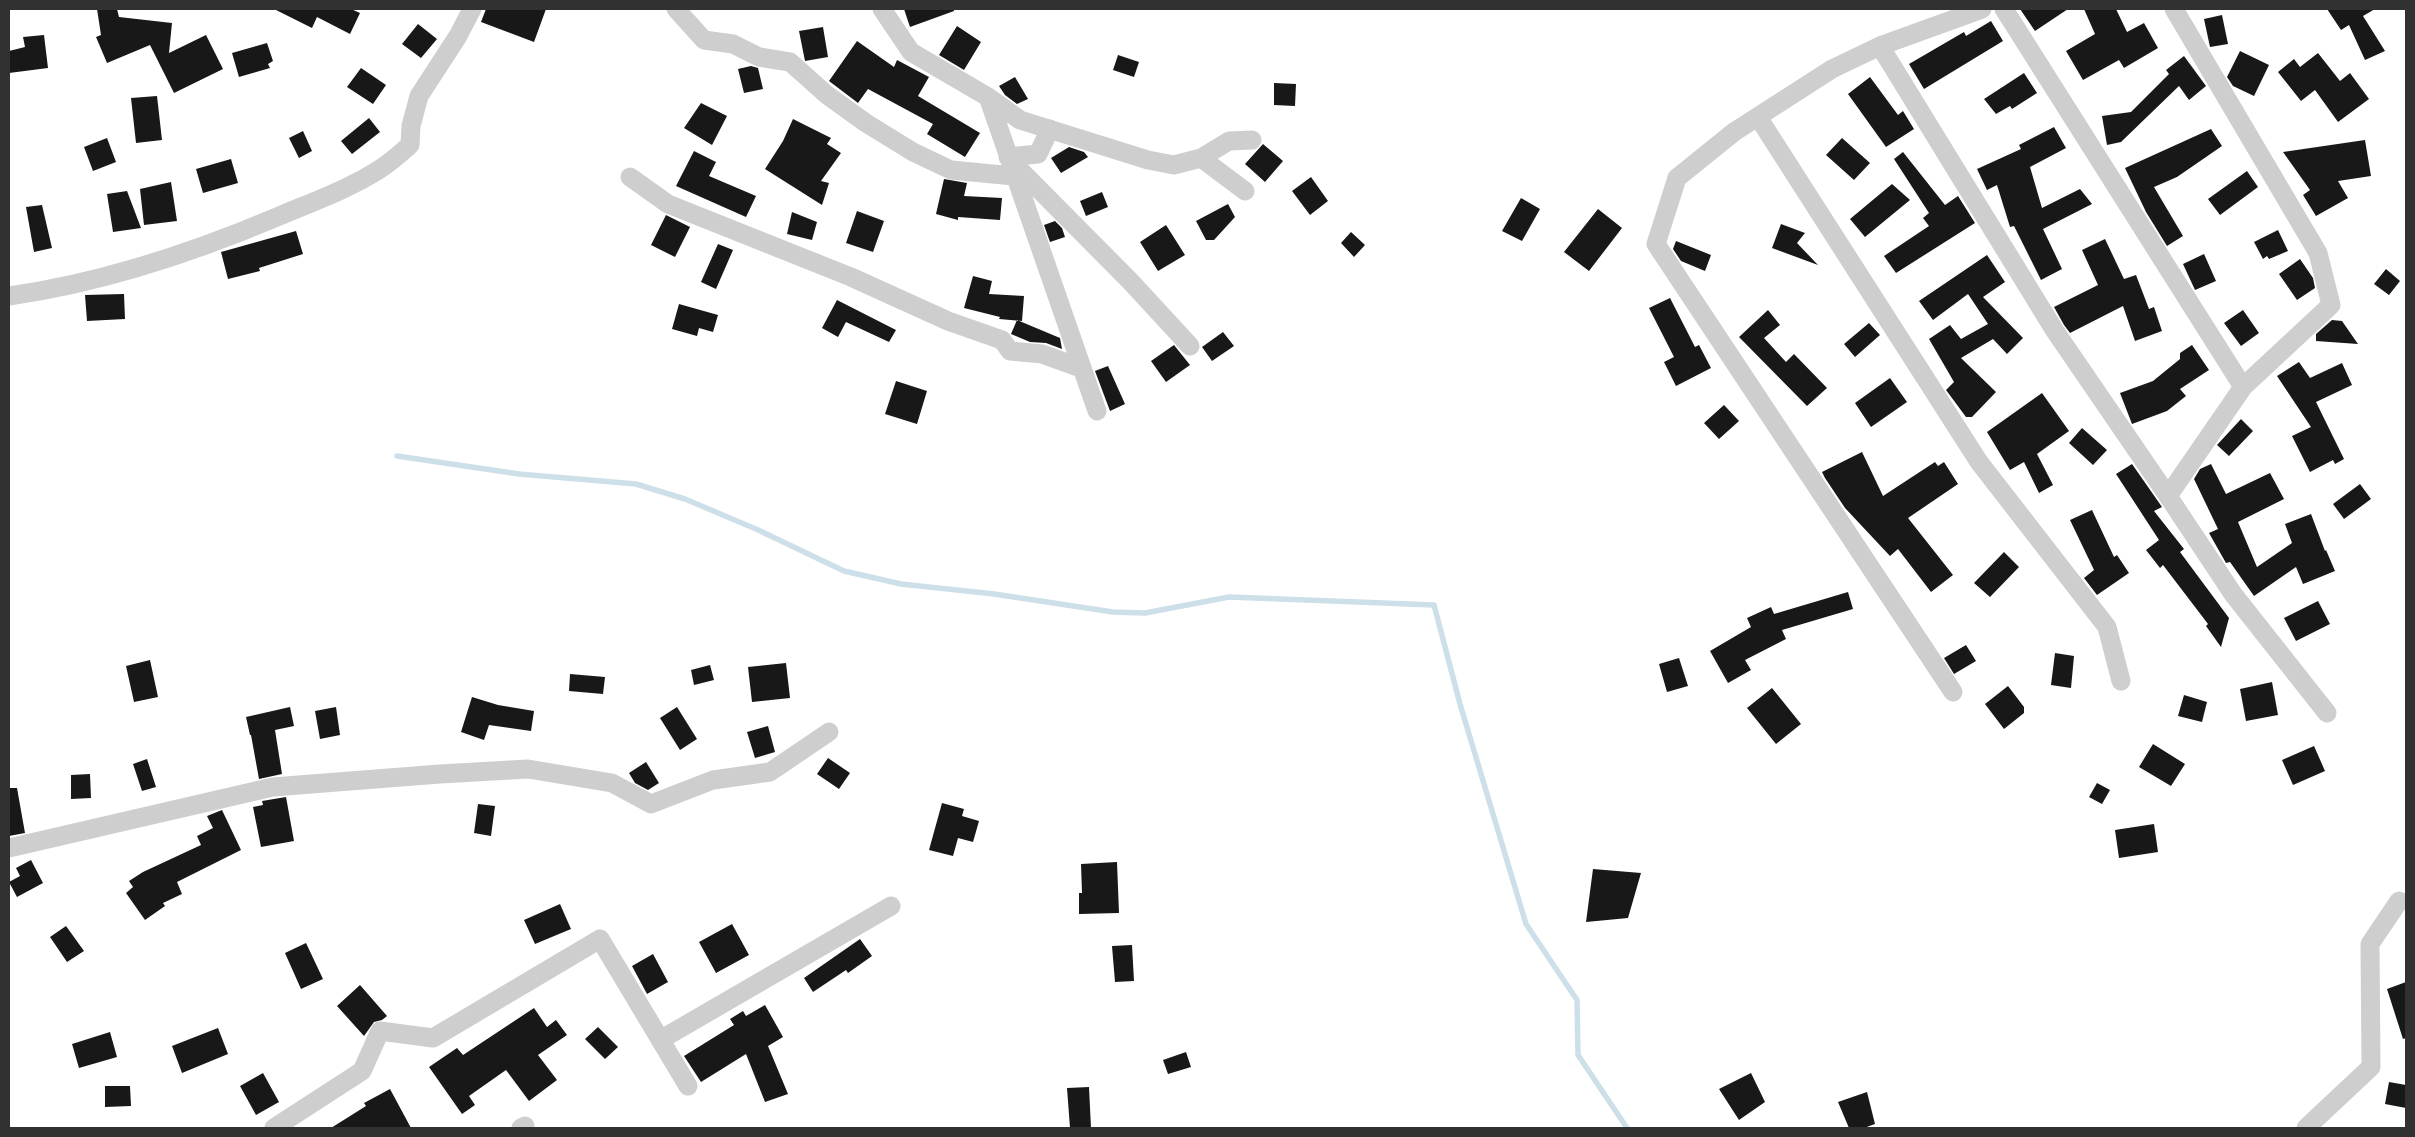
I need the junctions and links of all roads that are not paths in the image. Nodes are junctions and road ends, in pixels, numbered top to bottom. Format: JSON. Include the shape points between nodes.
{"nodes":[{"id":1,"x":472,"y":9,"type":"edge"},
{"id":2,"x":676,"y":9,"type":"edge"},
{"id":3,"x":882,"y":9,"type":"edge"},
{"id":4,"x":1982,"y":9,"type":"edge"},
{"id":5,"x":2004,"y":9,"type":"edge"},
{"id":6,"x":2174,"y":9,"type":"edge"},
{"id":7,"x":1880,"y":46,"type":"junction"},
{"id":8,"x":988,"y":97,"type":"junction"},
{"id":9,"x":1758,"y":117,"type":"junction"},
{"id":10,"x":1050,"y":129,"type":"junction"},
{"id":11,"x":1252,"y":140,"type":"dead end"},
{"id":12,"x":1008,"y":157,"type":"junction"},
{"id":13,"x":1201,"y":158,"type":"junction"},
{"id":14,"x":630,"y":176,"type":"dead end"},
{"id":15,"x":1014,"y":176,"type":"junction"},
{"id":16,"x":1245,"y":191,"type":"dead end"},
{"id":17,"x":9,"y":296,"type":"edge"},
{"id":18,"x":1190,"y":346,"type":"dead end"},
{"id":19,"x":1081,"y":368,"type":"junction"},
{"id":20,"x":2243,"y":387,"type":"junction"},
{"id":21,"x":1096,"y":411,"type":"dead end"},
{"id":22,"x":2168,"y":496,"type":"junction"},
{"id":23,"x":2121,"y":681,"type":"dead end"},
{"id":24,"x":1953,"y":692,"type":"dead end"},
{"id":25,"x":2327,"y":714,"type":"dead end"},
{"id":26,"x":829,"y":732,"type":"dead end"},
{"id":27,"x":9,"y":848,"type":"edge"},
{"id":28,"x":2399,"y":901,"type":"dead end"},
{"id":29,"x":891,"y":906,"type":"dead end"},
{"id":30,"x":660,"y":1040,"type":"junction"},
{"id":31,"x":688,"y":1086,"type":"dead end"},
{"id":32,"x":274,"y":1128,"type":"edge"},
{"id":33,"x":2306,"y":1128,"type":"edge"}],
"edges":[{"from":1,"to":17,"type":"street","via":[[419,96],[410,145],[381,168],[340,190],[231,236],[55,290]]},
{"from":2,"to":15,"type":"street","via":[[704,40],[733,44],[759,57],[790,62],[827,95],[913,152],[951,170]]},
{"from":3,"to":8,"type":"street","via":[[911,52]]},
{"from":4,"to":7,"type":"street"},
{"from":5,"to":20,"type":"street"},
{"from":6,"to":20,"type":"street","via":[[2318,253],[2331,305]]},
{"from":7,"to":9,"type":"street","via":[[1832,69]]},
{"from":7,"to":22,"type":"street","via":[[2055,331]]},
{"from":8,"to":10,"type":"street","via":[[1020,120]]},
{"from":8,"to":12,"type":"street"},
{"from":9,"to":23,"type":"street","via":[[1979,462],[2107,628]]},
{"from":9,"to":24,"type":"street","via":[[1677,178],[1656,244]]},
{"from":10,"to":12,"type":"street","via":[[1038,154]]},
{"from":10,"to":13,"type":"street","via":[[1165,164]]},
{"from":11,"to":13,"type":"street","via":[[1229,141]]},
{"from":12,"to":15,"type":"street"},
{"from":12,"to":18,"type":"street"},
{"from":13,"to":16,"type":"street"},
{"from":14,"to":19,"type":"street","via":[[668,204],[851,277],[948,321],[1002,340],[1010,351],[1042,354]]},
{"from":15,"to":19,"type":"street"},
{"from":19,"to":21,"type":"street"},
{"from":20,"to":22,"type":"street"},
{"from":22,"to":25,"type":"street","via":[[2232,594]]},
{"from":26,"to":27,"type":"street","via":[[770,772],[713,780],[651,804],[612,783],[528,769],[440,774],[273,787]]},
{"from":28,"to":33,"type":"street","via":[[2370,944],[2371,1067]]},
{"from":29,"to":30,"type":"street"},
{"from":30,"to":31,"type":"street"},
{"from":30,"to":32,"type":"street","via":[[600,939],[433,1038],[380,1030],[362,1071]]}]}
